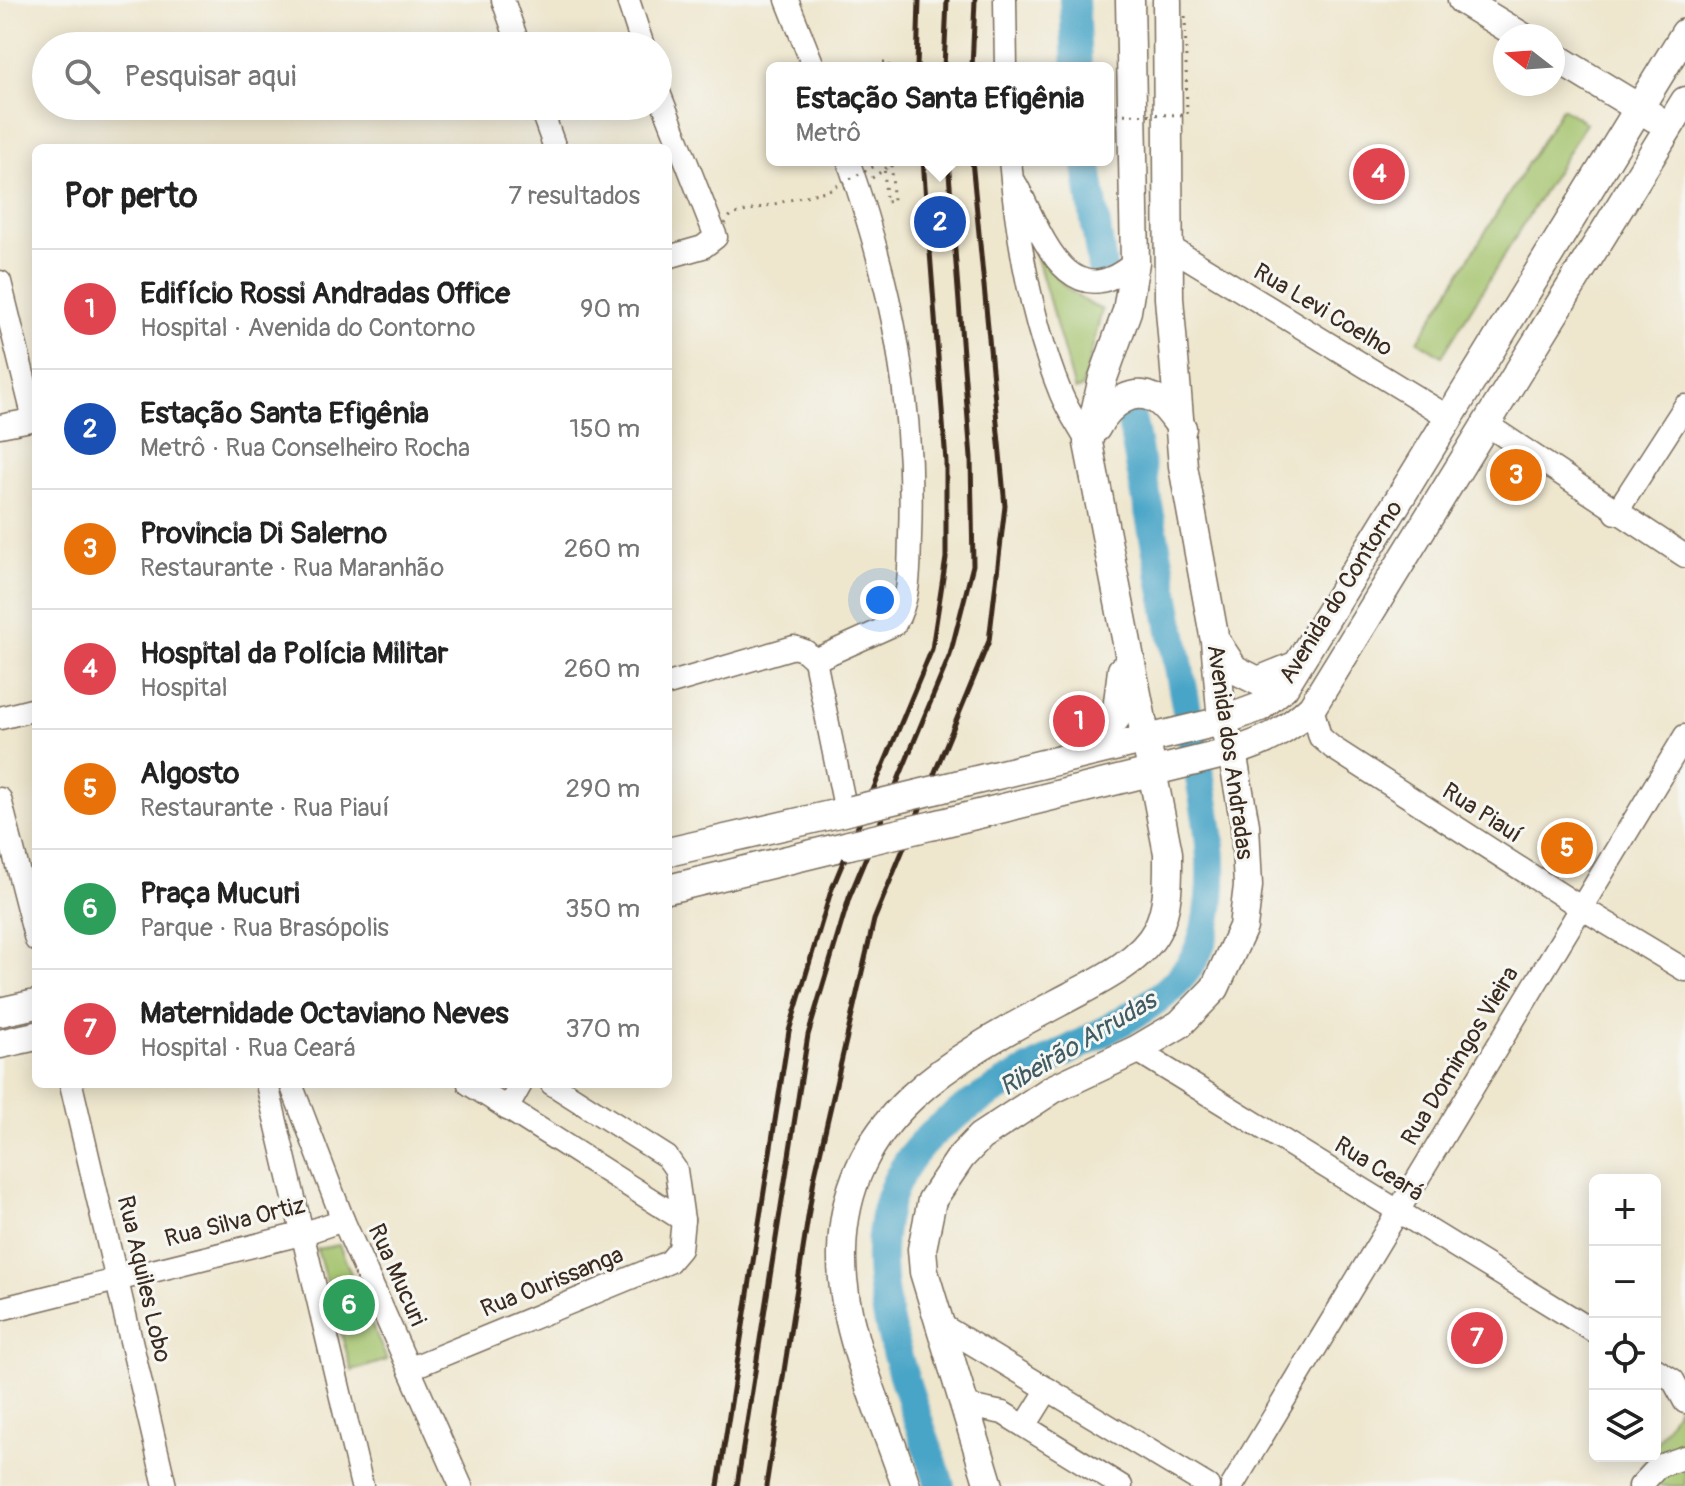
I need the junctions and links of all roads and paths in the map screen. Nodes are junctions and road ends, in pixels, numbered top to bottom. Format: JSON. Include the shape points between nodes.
{"nodes":[{"id":1,"x":503,"y":0,"type":"edge"},
{"id":2,"x":628,"y":0,"type":"edge"},
{"id":3,"x":787,"y":0,"type":"edge"},
{"id":4,"x":1005,"y":0,"type":"edge"},
{"id":5,"x":1130,"y":0,"type":"edge"},
{"id":6,"x":1462,"y":0,"type":"edge"},
{"id":7,"x":1176,"y":5,"type":"edge"},
{"id":8,"x":1501,"y":24,"type":"edge"},
{"id":9,"x":514,"y":32,"type":"edge"},
{"id":10,"x":638,"y":32,"type":"edge"},
{"id":11,"x":1685,"y":33,"type":"edge"},
{"id":12,"x":812,"y":62,"type":"edge"},
{"id":13,"x":1006,"y":62,"type":"edge"},
{"id":14,"x":1565,"y":63,"type":"edge"},
{"id":15,"x":1685,"y":101,"type":"edge"},
{"id":16,"x":1639,"y":109,"type":"junction"},
{"id":17,"x":1114,"y":114,"type":"edge"},
{"id":18,"x":545,"y":120,"type":"edge"},
{"id":19,"x":671,"y":120,"type":"edge"},
{"id":20,"x":1677,"y":131,"type":"edge"},
{"id":21,"x":554,"y":144,"type":"edge"},
{"id":22,"x":850,"y":166,"type":"edge"},
{"id":23,"x":875,"y":166,"type":"edge"},
{"id":24,"x":884,"y":166,"type":"edge"},
{"id":25,"x":892,"y":166,"type":"edge"},
{"id":26,"x":1011,"y":167,"type":"edge"},
{"id":27,"x":720,"y":231,"type":"junction"},
{"id":28,"x":1168,"y":246,"type":"junction"},
{"id":29,"x":672,"y":256,"type":"edge"},
{"id":30,"x":1135,"y":262,"type":"junction"},
{"id":31,"x":0,"y":282,"type":"edge"},
{"id":32,"x":1466,"y":391,"type":"junction"},
{"id":33,"x":1685,"y":406,"type":"edge"},
{"id":34,"x":32,"y":407,"type":"edge"},
{"id":35,"x":1450,"y":418,"type":"junction"},
{"id":36,"x":32,"y":420,"type":"edge"},
{"id":37,"x":1486,"y":424,"type":"junction"},
{"id":38,"x":0,"y":426,"type":"edge"},
{"id":39,"x":1182,"y":428,"type":"junction"},
{"id":40,"x":1088,"y":443,"type":"junction"},
{"id":41,"x":1469,"y":452,"type":"junction"},
{"id":42,"x":1616,"y":513,"type":"junction"},
{"id":43,"x":1685,"y":556,"type":"edge"},
{"id":44,"x":1125,"y":638,"type":"junction"},
{"id":45,"x":1215,"y":641,"type":"junction"},
{"id":46,"x":815,"y":660,"type":"junction"},
{"id":47,"x":1299,"y":664,"type":"junction"},
{"id":48,"x":672,"y":683,"type":"edge"},
{"id":49,"x":1312,"y":707,"type":"junction"},
{"id":50,"x":32,"y":710,"type":"edge"},
{"id":51,"x":0,"y":718,"type":"edge"},
{"id":52,"x":1218,"y":722,"type":"junction"},
{"id":53,"x":1685,"y":736,"type":"edge"},
{"id":54,"x":1154,"y":739,"type":"junction"},
{"id":55,"x":1228,"y":752,"type":"junction"},
{"id":56,"x":1079,"y":756,"type":"junction"},
{"id":57,"x":1160,"y":768,"type":"junction"},
{"id":58,"x":0,"y":799,"type":"edge"},
{"id":59,"x":849,"y":811,"type":"junction"},
{"id":60,"x":672,"y":851,"type":"edge"},
{"id":61,"x":672,"y":888,"type":"edge"},
{"id":62,"x":1580,"y":907,"type":"junction"},
{"id":63,"x":32,"y":924,"type":"edge"},
{"id":64,"x":1685,"y":970,"type":"edge"},
{"id":65,"x":32,"y":1005,"type":"edge"},
{"id":66,"x":0,"y":1012,"type":"edge"},
{"id":67,"x":32,"y":1037,"type":"edge"},
{"id":68,"x":0,"y":1044,"type":"edge"},
{"id":69,"x":1136,"y":1050,"type":"junction"},
{"id":70,"x":72,"y":1088,"type":"edge"},
{"id":71,"x":268,"y":1088,"type":"edge"},
{"id":72,"x":293,"y":1088,"type":"edge"},
{"id":73,"x":475,"y":1088,"type":"edge"},
{"id":74,"x":519,"y":1088,"type":"edge"},
{"id":75,"x":558,"y":1088,"type":"edge"},
{"id":76,"x":507,"y":1109,"type":"junction"},
{"id":77,"x":1397,"y":1211,"type":"junction"},
{"id":78,"x":343,"y":1220,"type":"junction"},
{"id":79,"x":683,"y":1220,"type":"junction"},
{"id":80,"x":305,"y":1233,"type":"junction"},
{"id":81,"x":118,"y":1279,"type":"junction"},
{"id":82,"x":0,"y":1309,"type":"edge"},
{"id":83,"x":938,"y":1323,"type":"junction"},
{"id":84,"x":1589,"y":1328,"type":"edge"},
{"id":85,"x":411,"y":1368,"type":"junction"},
{"id":86,"x":1671,"y":1376,"type":"edge"},
{"id":87,"x":1048,"y":1389,"type":"junction"},
{"id":88,"x":1685,"y":1402,"type":"edge"},
{"id":89,"x":963,"y":1405,"type":"junction"},
{"id":90,"x":1025,"y":1426,"type":"junction"},
{"id":91,"x":1685,"y":1457,"type":"edge"},
{"id":92,"x":165,"y":1486,"type":"edge"},
{"id":93,"x":362,"y":1486,"type":"edge"},
{"id":94,"x":461,"y":1486,"type":"edge"},
{"id":95,"x":906,"y":1486,"type":"edge"},
{"id":96,"x":989,"y":1486,"type":"edge"},
{"id":97,"x":1121,"y":1486,"type":"edge"},
{"id":98,"x":1208,"y":1486,"type":"edge"},
{"id":99,"x":1232,"y":1486,"type":"edge"},
{"id":100,"x":1640,"y":1486,"type":"edge"}],
"edges":[{"from":1,"to":9,"type":"street"},
{"from":2,"to":10,"type":"street"},
{"from":3,"to":12,"type":"street"},
{"from":4,"to":13,"type":"street"},
{"from":5,"to":30,"type":"main road"},
{"from":6,"to":8,"type":"main road"},
{"from":7,"to":17,"type":"path","bridge":true,"via":[[1187,115]]},
{"from":7,"to":28,"type":"main road","name":"Avenida dos Andradas"},
{"from":11,"to":16,"type":"main road","name":"Avenida do Contorno"},
{"from":14,"to":16,"type":"main road"},
{"from":15,"to":20,"type":"main road","name":"Avenida do Contorno"},
{"from":16,"to":20,"type":"main road"},
{"from":16,"to":32,"type":"main road","name":"Avenida do Contorno"},
{"from":18,"to":21,"type":"street"},
{"from":19,"to":27,"type":"street"},
{"from":20,"to":37,"type":"main road","name":"Avenida do Contorno"},
{"from":22,"to":46,"type":"street","via":[[900,345],[911,478],[909,571],[906,601],[895,624]]},
{"from":23,"to":27,"type":"path","bridge":true,"via":[[829,190],[731,215]]},
{"from":24,"to":25,"type":"path","bridge":true,"via":[[886,202],[893,201]]},
{"from":26,"to":30,"type":"street","via":[[1050,251],[1068,273],[1101,283]]},
{"from":26,"to":40,"type":"street","via":[[1016,223],[1042,332],[1061,395]]},
{"from":27,"to":29,"type":"street","via":[[703,247]]},
{"from":28,"to":35,"type":"street","name":"Rua Levi Coelho"},
{"from":28,"to":39,"type":"main road","name":"Avenida dos Andradas"},
{"from":30,"to":40,"type":"main road","via":[[1127,311],[1103,378]]},
{"from":31,"to":34,"type":"street"},
{"from":32,"to":35,"type":"main road","name":"Avenida do Contorno"},
{"from":32,"to":37,"type":"main road","via":[[1470,412]]},
{"from":33,"to":42,"type":"street"},
{"from":35,"to":41,"type":"main road","via":[[1469,434]]},
{"from":35,"to":47,"type":"main road","name":"Avenida do Contorno"},
{"from":36,"to":38,"type":"street"},
{"from":37,"to":41,"type":"main road","name":"Avenida do Contorno"},
{"from":37,"to":42,"type":"street"},
{"from":39,"to":40,"type":"main road","via":[[1160,402],[1140,395],[1121,398],[1104,411]]},
{"from":39,"to":45,"type":"main road","name":"Avenida dos Andradas","via":[[1183,466]]},
{"from":40,"to":44,"type":"main road"},
{"from":41,"to":49,"type":"main road","name":"Avenida do Contorno"},
{"from":42,"to":43,"type":"street"},
{"from":44,"to":54,"type":"main road"},
{"from":44,"to":56,"type":"main road","via":[[1116,718]]},
{"from":45,"to":47,"type":"main road","via":[[1234,669],[1258,681]]},
{"from":45,"to":52,"type":"main road","name":"Avenida dos Andradas"},
{"from":46,"to":48,"type":"street","via":[[794,647]]},
{"from":46,"to":59,"type":"street"},
{"from":47,"to":52,"type":"main road","name":"Avenida do Contorno","via":[[1269,701]]},
{"from":49,"to":55,"type":"main road","name":"Avenida do Contorno","via":[[1281,734]]},
{"from":49,"to":62,"type":"street","name":"Rua Piauí","via":[[1320,737],[1333,748]]},
{"from":50,"to":51,"type":"street"},
{"from":52,"to":54,"type":"main road","name":"Avenida do Contorno"},
{"from":52,"to":55,"type":"main road","name":"Avenida dos Andradas"},
{"from":53,"to":62,"type":"street","name":"Rua Domingos Vieira"},
{"from":54,"to":56,"type":"main road","name":"Avenida do Contorno"},
{"from":54,"to":57,"type":"main road"},
{"from":55,"to":57,"type":"main road","name":"Avenida do Contorno"},
{"from":55,"to":69,"type":"main road","name":"Avenida dos Andradas","via":[[1245,825],[1248,886],[1243,927],[1215,988],[1180,1024]]},
{"from":56,"to":59,"type":"main road","name":"Avenida do Contorno","bridge":true},
{"from":57,"to":61,"type":"main road","name":"Avenida do Contorno","bridge":true},
{"from":57,"to":95,"type":"main road","via":[[1168,853],[1165,911],[1156,933],[1140,952],[1092,985],[931,1079],[874,1139],[850,1193],[841,1253],[844,1289]]},
{"from":58,"to":63,"type":"street"},
{"from":59,"to":60,"type":"main road","name":"Avenida do Contorno"},
{"from":62,"to":64,"type":"street","name":"Rua Piauí"},
{"from":62,"to":77,"type":"street","name":"Rua Domingos Vieira"},
{"from":65,"to":66,"type":"main road"},
{"from":67,"to":68,"type":"main road"},
{"from":69,"to":77,"type":"street","name":"Rua Ceará"},
{"from":69,"to":83,"type":"main road","name":"Avenida dos Andradas","via":[[1053,1089],[980,1137],[945,1176],[932,1200],[922,1249]]},
{"from":70,"to":81,"type":"street","name":"Rua Aquiles Lobo"},
{"from":71,"to":80,"type":"street"},
{"from":72,"to":78,"type":"street","name":"Rua Mucuri"},
{"from":73,"to":76,"type":"street"},
{"from":74,"to":76,"type":"street"},
{"from":75,"to":79,"type":"street","via":[[667,1157],[676,1170]]},
{"from":76,"to":79,"type":"street"},
{"from":77,"to":84,"type":"street","name":"Rua Ceará"},
{"from":77,"to":99,"type":"street","name":"Rua Domingos Vieira"},
{"from":78,"to":80,"type":"street","name":"Rua Silva Ortiz"},
{"from":78,"to":85,"type":"street","name":"Rua Mucuri"},
{"from":79,"to":85,"type":"street","name":"Rua Ourissanga","via":[[680,1249],[669,1262]]},
{"from":80,"to":81,"type":"street","name":"Rua Silva Ortiz"},
{"from":80,"to":93,"type":"street"},
{"from":81,"to":82,"type":"street","name":"Rua Silva Ortiz"},
{"from":81,"to":92,"type":"street","name":"Rua Aquiles Lobo"},
{"from":83,"to":87,"type":"street"},
{"from":83,"to":89,"type":"main road","name":"Avenida dos Andradas"},
{"from":85,"to":94,"type":"street","name":"Rua Mucuri"},
{"from":86,"to":88,"type":"street"},
{"from":87,"to":90,"type":"street"},
{"from":87,"to":98,"type":"street"},
{"from":89,"to":90,"type":"street","via":[[1003,1413]]},
{"from":89,"to":96,"type":"main road","name":"Avenida dos Andradas"},
{"from":90,"to":97,"type":"street"},
{"from":91,"to":100,"type":"street","via":[[1659,1466]]}]}
